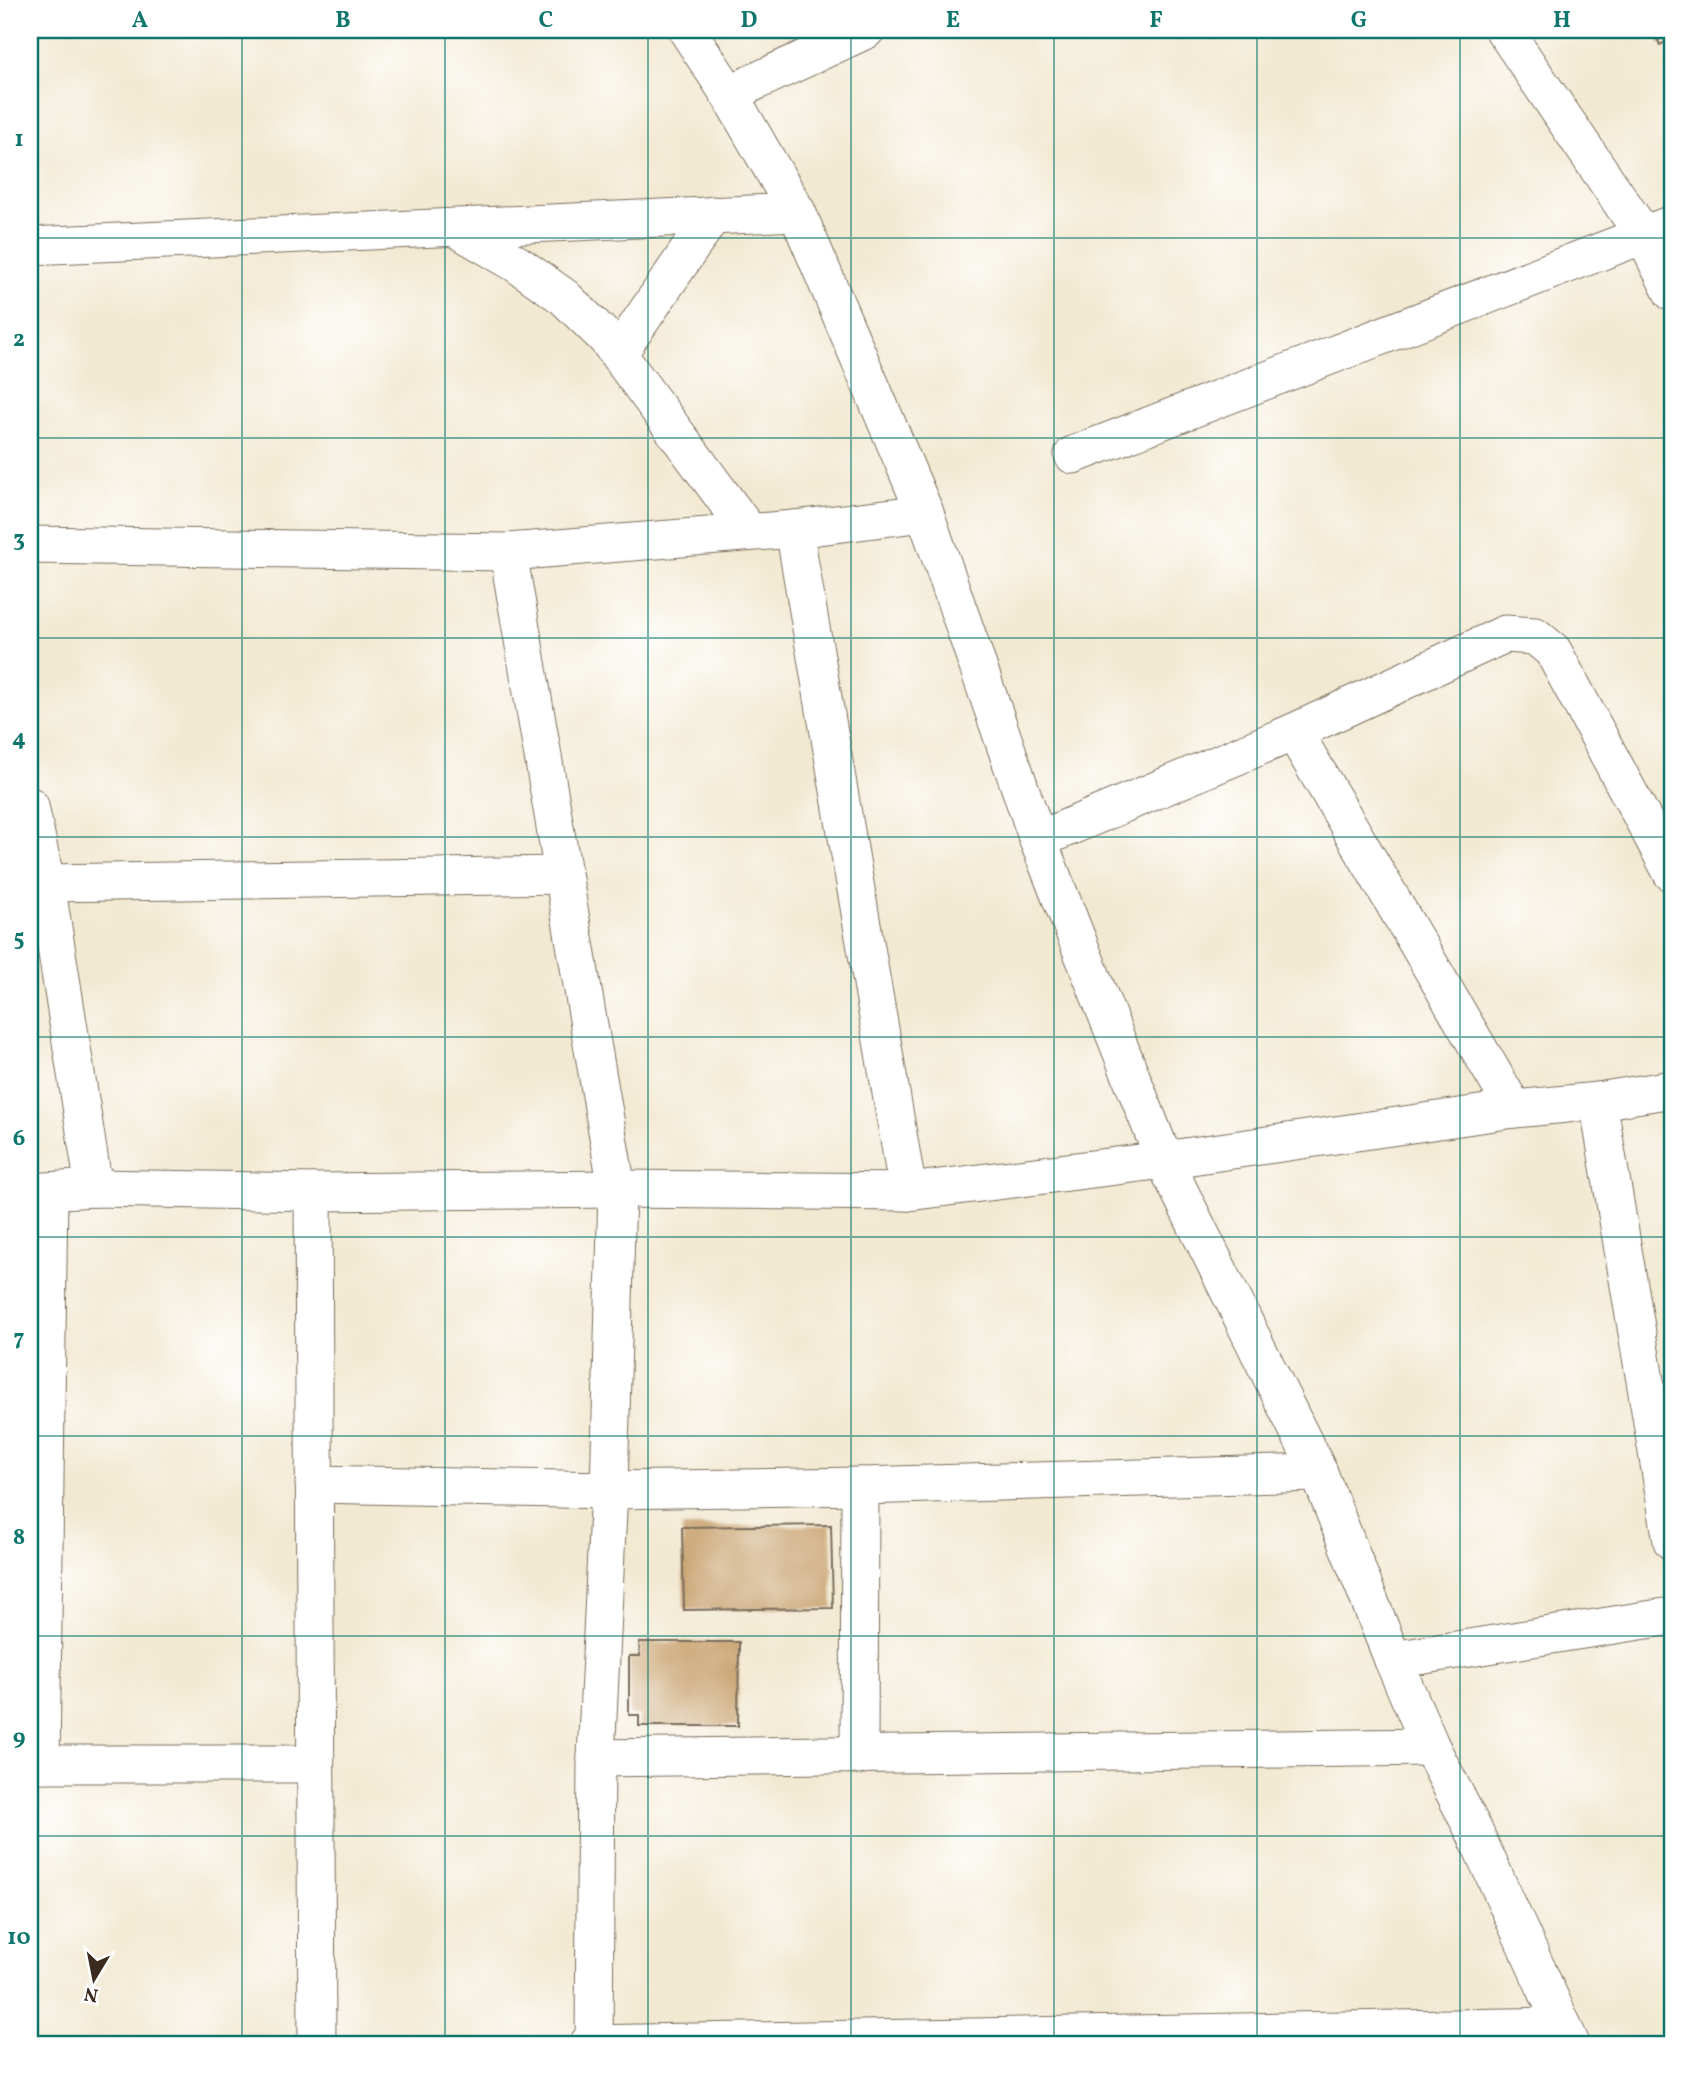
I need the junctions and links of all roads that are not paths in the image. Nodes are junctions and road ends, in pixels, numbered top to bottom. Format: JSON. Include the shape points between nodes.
{"nodes":[{"id":1,"x":687,"y":30,"type":"edge"},
{"id":2,"x":866,"y":30,"type":"edge"},
{"id":3,"x":1504,"y":30,"type":"edge"},
{"id":4,"x":729,"y":94,"type":"junction"},
{"id":5,"x":797,"y":212,"type":"junction"},
{"id":6,"x":713,"y":215,"type":"junction"},
{"id":7,"x":454,"y":228,"type":"junction"},
{"id":8,"x":1658,"y":230,"type":"edge"},
{"id":9,"x":30,"y":246,"type":"edge"},
{"id":10,"x":1672,"y":292,"type":"edge"},
{"id":11,"x":618,"y":354,"type":"junction"},
{"id":12,"x":1073,"y":455,"type":"dead end"},
{"id":13,"x":925,"y":513,"type":"junction"},
{"id":14,"x":794,"y":528,"type":"junction"},
{"id":15,"x":749,"y":532,"type":"junction"},
{"id":16,"x":30,"y":544,"type":"edge"},
{"id":17,"x":508,"y":552,"type":"junction"},
{"id":18,"x":1294,"y":732,"type":"junction"},
{"id":19,"x":30,"y":806,"type":"edge"},
{"id":20,"x":1038,"y":840,"type":"junction"},
{"id":21,"x":1669,"y":860,"type":"edge"},
{"id":22,"x":563,"y":875,"type":"junction"},
{"id":23,"x":46,"y":883,"type":"junction"},
{"id":24,"x":1672,"y":1088,"type":"edge"},
{"id":25,"x":1598,"y":1101,"type":"junction"},
{"id":26,"x":1514,"y":1110,"type":"junction"},
{"id":27,"x":1164,"y":1160,"type":"junction"},
{"id":28,"x":94,"y":1188,"type":"junction"},
{"id":29,"x":617,"y":1189,"type":"junction"},
{"id":30,"x":39,"y":1192,"type":"edge"},
{"id":31,"x":313,"y":1192,"type":"junction"},
{"id":32,"x":908,"y":1192,"type":"junction"},
{"id":33,"x":1320,"y":1473,"type":"junction"},
{"id":34,"x":314,"y":1484,"type":"junction"},
{"id":35,"x":860,"y":1486,"type":"junction"},
{"id":36,"x":37,"y":1490,"type":"edge"},
{"id":37,"x":609,"y":1490,"type":"junction"},
{"id":38,"x":1672,"y":1541,"type":"edge"},
{"id":39,"x":1672,"y":1616,"type":"edge"},
{"id":40,"x":1393,"y":1660,"type":"junction"},
{"id":41,"x":1431,"y":1747,"type":"junction"},
{"id":42,"x":859,"y":1756,"type":"junction"},
{"id":43,"x":596,"y":1758,"type":"junction"},
{"id":44,"x":36,"y":1764,"type":"edge"},
{"id":45,"x":315,"y":1764,"type":"junction"},
{"id":46,"x":1567,"y":2035,"type":"edge"},
{"id":47,"x":317,"y":2044,"type":"edge"},
{"id":48,"x":588,"y":2044,"type":"edge"},
{"id":49,"x":594,"y":2044,"type":"edge"}],
"edges":[{"from":1,"to":4,"type":"street"},
{"from":2,"to":4,"type":"street"},
{"from":3,"to":8,"type":"street"},
{"from":4,"to":5,"type":"street"},
{"from":5,"to":6,"type":"street"},
{"from":5,"to":13,"type":"street"},
{"from":6,"to":7,"type":"street"},
{"from":6,"to":11,"type":"street"},
{"from":7,"to":9,"type":"street"},
{"from":7,"to":11,"type":"street","via":[[564,297]]},
{"from":8,"to":10,"type":"street"},
{"from":8,"to":12,"type":"street"},
{"from":11,"to":15,"type":"street"},
{"from":13,"to":14,"type":"street"},
{"from":13,"to":20,"type":"street"},
{"from":14,"to":15,"type":"street"},
{"from":14,"to":32,"type":"street"},
{"from":15,"to":17,"type":"street"},
{"from":16,"to":17,"type":"street"},
{"from":17,"to":22,"type":"street"},
{"from":18,"to":20,"type":"street"},
{"from":18,"to":21,"type":"street","via":[[1505,634],[1535,636],[1553,651]]},
{"from":18,"to":26,"type":"street"},
{"from":19,"to":23,"type":"street"},
{"from":20,"to":27,"type":"street"},
{"from":22,"to":23,"type":"street"},
{"from":22,"to":29,"type":"street"},
{"from":23,"to":28,"type":"street"},
{"from":24,"to":25,"type":"street"},
{"from":25,"to":26,"type":"street"},
{"from":25,"to":38,"type":"street"},
{"from":26,"to":27,"type":"street"},
{"from":27,"to":32,"type":"street"},
{"from":27,"to":33,"type":"street"},
{"from":28,"to":30,"type":"street"},
{"from":28,"to":31,"type":"street"},
{"from":29,"to":31,"type":"street"},
{"from":29,"to":32,"type":"street"},
{"from":29,"to":37,"type":"street"},
{"from":30,"to":36,"type":"street"},
{"from":31,"to":34,"type":"street"},
{"from":33,"to":35,"type":"street"},
{"from":33,"to":40,"type":"street"},
{"from":34,"to":37,"type":"street"},
{"from":34,"to":45,"type":"street"},
{"from":35,"to":37,"type":"street"},
{"from":35,"to":42,"type":"street"},
{"from":36,"to":44,"type":"street"},
{"from":37,"to":43,"type":"street"},
{"from":39,"to":40,"type":"street"},
{"from":40,"to":41,"type":"street"},
{"from":41,"to":42,"type":"street"},
{"from":41,"to":46,"type":"street","via":[[1475,1831]]},
{"from":42,"to":43,"type":"street"},
{"from":43,"to":49,"type":"street"},
{"from":44,"to":45,"type":"street"},
{"from":45,"to":47,"type":"street"},
{"from":46,"to":49,"type":"street"},
{"from":48,"to":49,"type":"street"}]}
